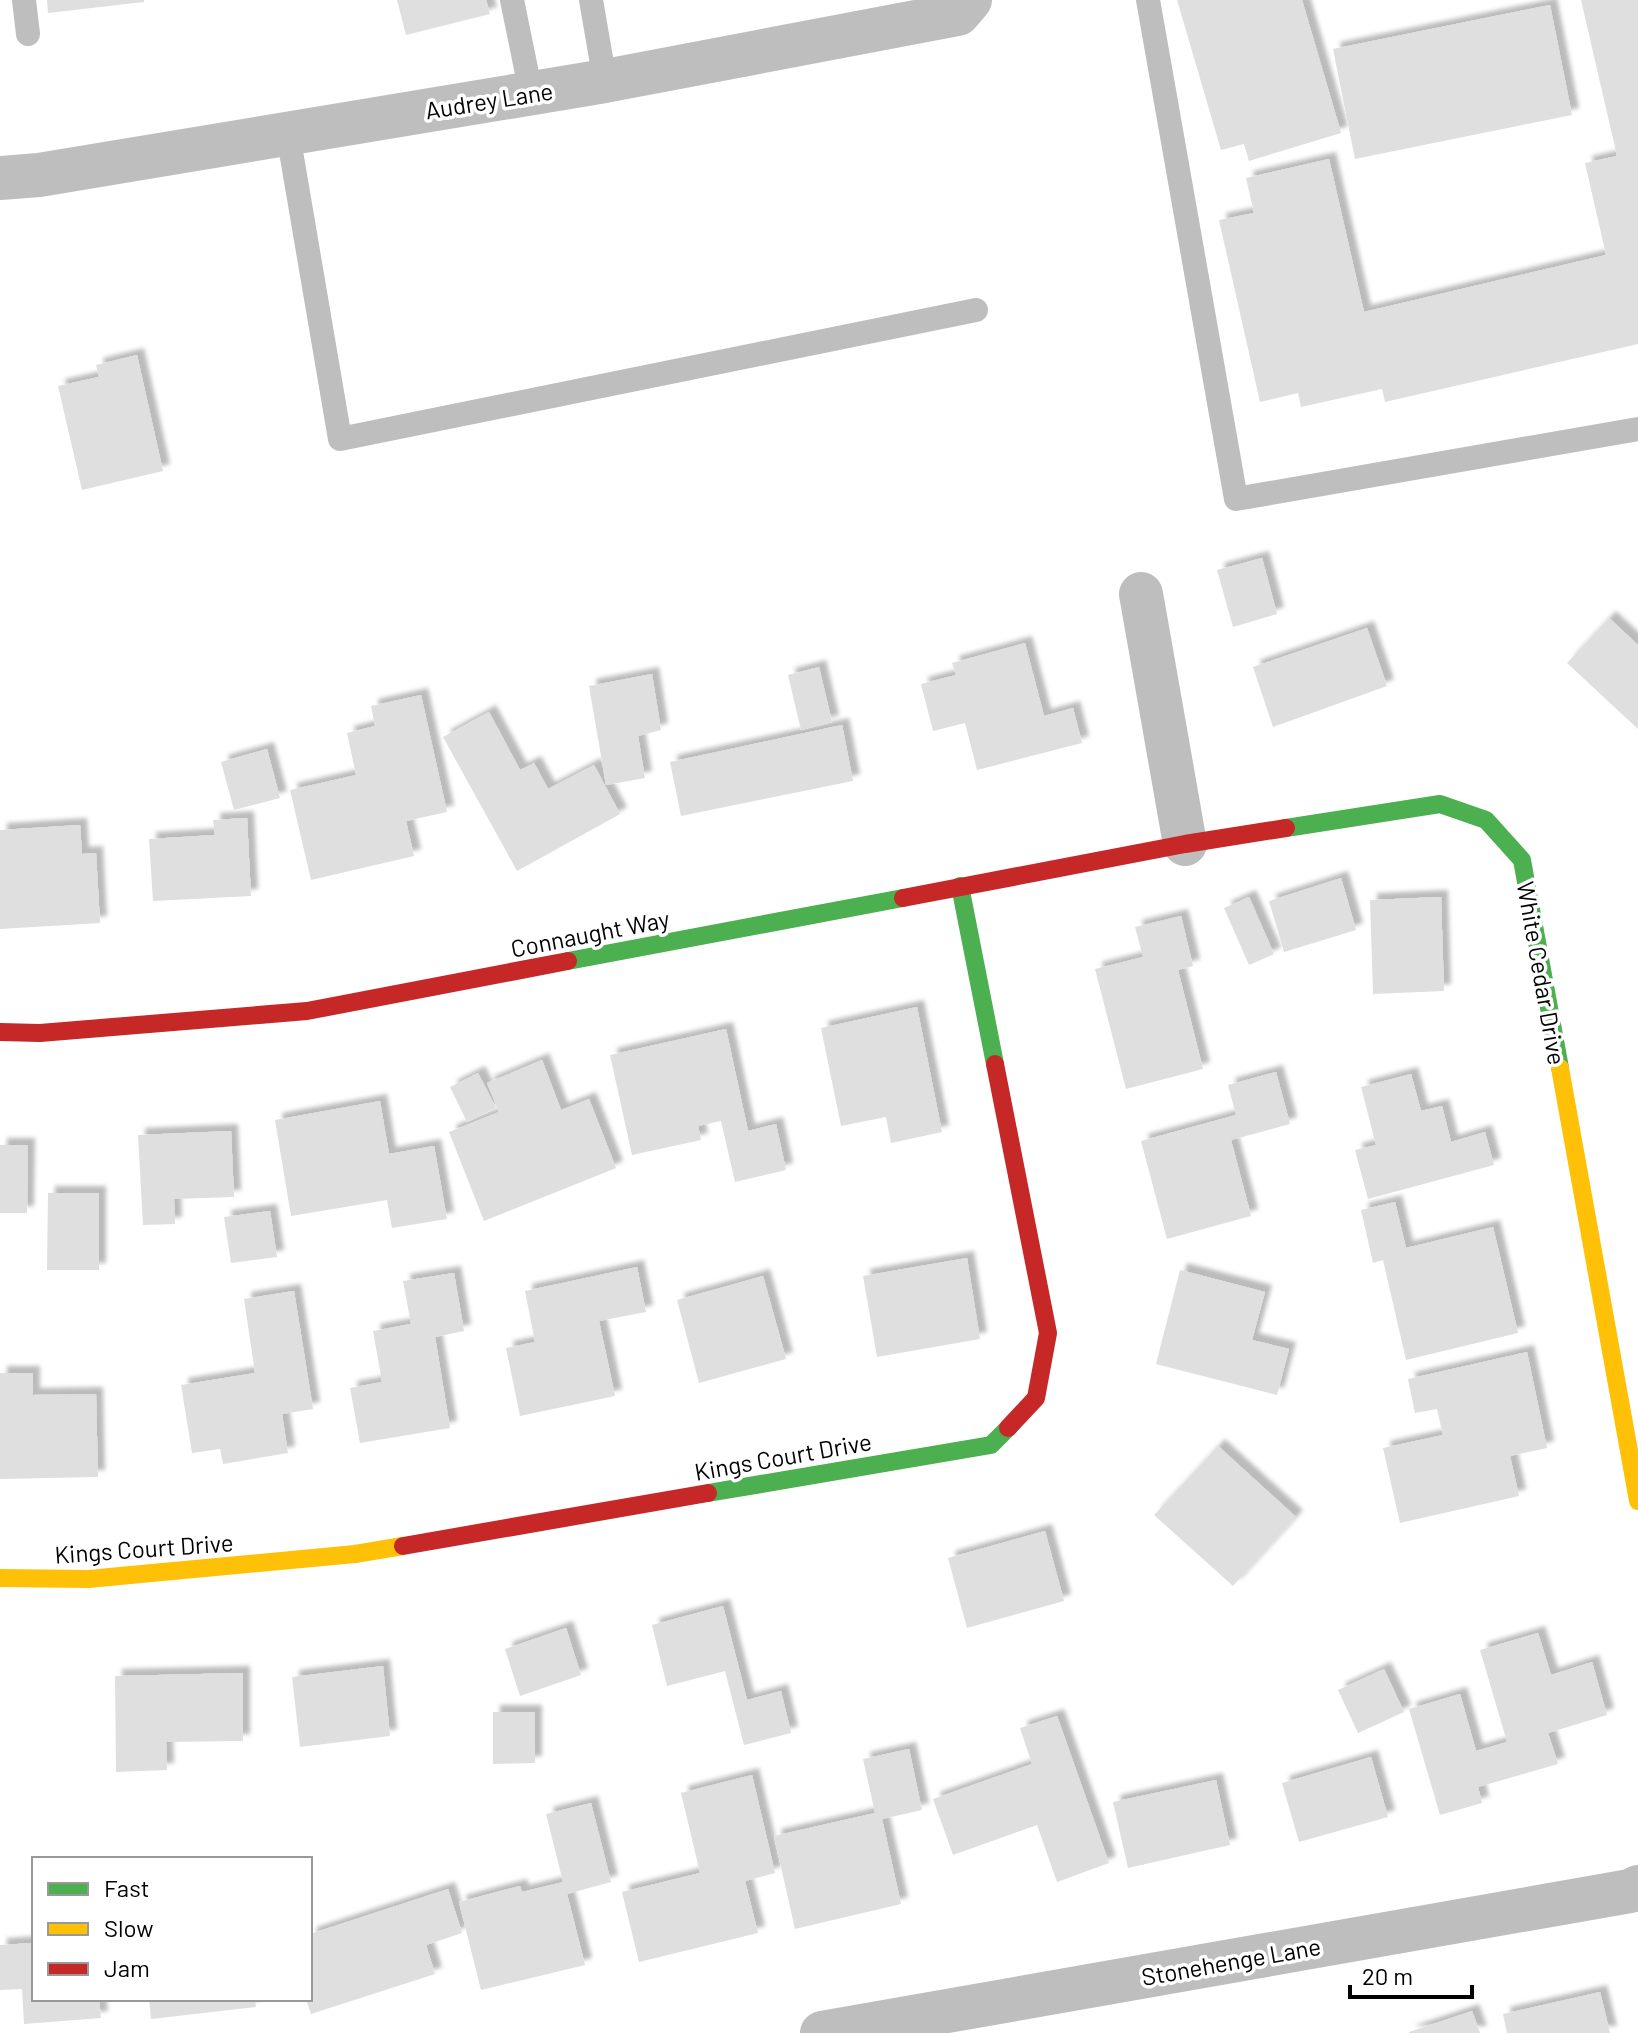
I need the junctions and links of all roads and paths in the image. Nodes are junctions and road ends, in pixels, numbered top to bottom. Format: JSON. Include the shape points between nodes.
{"nodes":[{"id":1,"x":24,"y":0,"type":"edge"},
{"id":2,"x":512,"y":0,"type":"edge"},
{"id":3,"x":591,"y":0,"type":"edge"},
{"id":4,"x":970,"y":0,"type":"edge"},
{"id":5,"x":1148,"y":0,"type":"edge"},
{"id":6,"x":28,"y":34,"type":"dead end"},
{"id":7,"x":605,"y":81,"type":"junction"},
{"id":8,"x":531,"y":93,"type":"junction"},
{"id":9,"x":288,"y":134,"type":"junction"},
{"id":10,"x":0,"y":178,"type":"edge"},
{"id":11,"x":976,"y":310,"type":"dead end"},
{"id":12,"x":1638,"y":429,"type":"edge"},
{"id":13,"x":1141,"y":594,"type":"dead end"},
{"id":14,"x":1185,"y":844,"type":"junction"},
{"id":15,"x":960,"y":886,"type":"junction"},
{"id":16,"x":0,"y":1032,"type":"edge"},
{"id":17,"x":1638,"y":1501,"type":"edge"},
{"id":18,"x":0,"y":1578,"type":"edge"},
{"id":19,"x":1638,"y":1887,"type":"edge"},
{"id":20,"x":822,"y":2033,"type":"edge"}],
"edges":[{"from":1,"to":6,"type":"lane"},
{"from":2,"to":8,"type":"lane"},
{"from":3,"to":7,"type":"lane"},
{"from":4,"to":7,"type":"street","name":"Audrey Lane","via":[[958,14]]},
{"from":5,"to":12,"type":"lane","via":[[1236,499]]},
{"from":7,"to":8,"type":"street","name":"Audrey Lane"},
{"from":8,"to":9,"type":"street","name":"Audrey Lane"},
{"from":9,"to":10,"type":"street","name":"Audrey Lane"},
{"from":9,"to":11,"type":"lane","via":[[340,439]]},
{"from":13,"to":14,"type":"street"},
{"from":14,"to":15,"type":"street","name":"Connaught Way"},
{"from":14,"to":17,"type":"street","name":"White Cedar Drive","via":[[1440,804],[1486,820],[1522,860]]},
{"from":15,"to":16,"type":"street","name":"Connaught Way","via":[[307,1011]]},
{"from":15,"to":18,"type":"street","name":"Kings Court Drive","via":[[1048,1333],[1036,1398],[991,1445],[355,1554],[88,1579]]},
{"from":19,"to":20,"type":"street","name":"Stonehenge Lane"}]}
